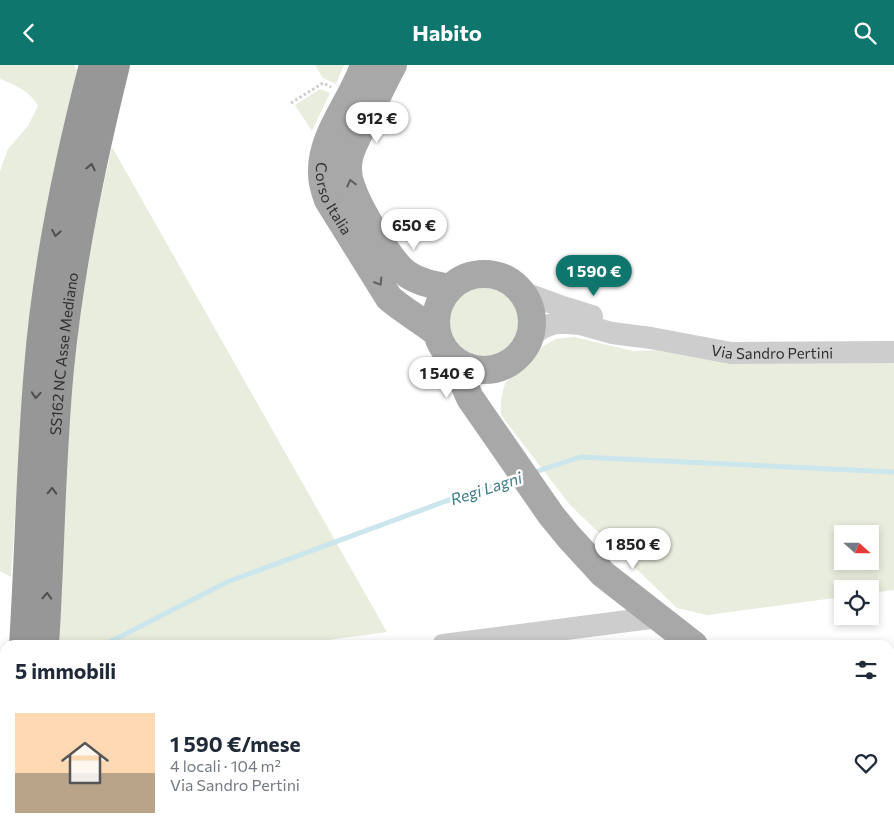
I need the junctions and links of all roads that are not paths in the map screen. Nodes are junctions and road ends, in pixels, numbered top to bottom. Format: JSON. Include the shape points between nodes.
{"nodes":[{"id":1,"x":93,"y":65,"type":"edge"},
{"id":2,"x":116,"y":65,"type":"edge"},
{"id":3,"x":364,"y":65,"type":"edge"},
{"id":4,"x":393,"y":65,"type":"edge"},
{"id":5,"x":450,"y":288,"type":"junction"},
{"id":6,"x":522,"y":292,"type":"junction"},
{"id":7,"x":437,"y":333,"type":"junction"},
{"id":8,"x":530,"y":337,"type":"junction"},
{"id":9,"x":651,"y":338,"type":"junction"},
{"id":10,"x":894,"y":352,"type":"edge"},
{"id":11,"x":453,"y":359,"type":"junction"},
{"id":12,"x":497,"y":369,"type":"junction"},
{"id":13,"x":488,"y":425,"type":"junction"},
{"id":14,"x":39,"y":546,"type":"junction"},
{"id":15,"x":658,"y":617,"type":"junction"},
{"id":16,"x":24,"y":640,"type":"edge"},
{"id":17,"x":45,"y":640,"type":"edge"},
{"id":18,"x":481,"y":640,"type":"edge"},
{"id":19,"x":688,"y":640,"type":"edge"}],
"edges":[{"from":1,"to":14,"type":"highway","name":"SS162 NC Asse Mediano","one_way":true,"via":[[64,185],[45,304],[38,368]]},
{"from":14,"to":2,"type":"highway","name":"SS162 NC Asse Mediano","one_way":true,"via":[[55,433],[69,293],[96,145]]},
{"from":3,"to":7,"type":"main road","name":"Corso Italia","one_way":true,"via":[[326,147],[322,174],[324,187],[328,200],[389,298]]},
{"from":5,"to":4,"type":"main road","name":"Corso Italia","one_way":true,"via":[[421,281],[396,263],[358,203],[351,186],[349,157]]},
{"from":5,"to":6,"type":"main road","via":[[463,278],[487,274],[510,281]]},
{"from":5,"to":7,"type":"main road","via":[[436,317]]},
{"from":6,"to":8,"type":"main road","via":[[530,306],[533,321]]},
{"from":6,"to":9,"type":"street","name":"Via Sandro Pertini","via":[[614,322]]},
{"from":7,"to":11,"type":"main road","name":"Corso Italia"},
{"from":8,"to":9,"type":"street","name":"Via Sandro Pertini","via":[[555,323],[568,323]]},
{"from":8,"to":12,"type":"main road","via":[[512,362]]},
{"from":9,"to":10,"type":"street","name":"Via Sandro Pertini","via":[[731,353]]},
{"from":11,"to":12,"type":"main road","via":[[474,369]]},
{"from":11,"to":13,"type":"main road","name":"Corso Italia","via":[[470,398]]},
{"from":12,"to":13,"type":"main road","via":[[485,391]]},
{"from":13,"to":15,"type":"main road","name":"Corso Italia","via":[[551,515],[603,574]]},
{"from":14,"to":16,"type":"highway","name":"SS162 NC Asse Mediano"},
{"from":17,"to":14,"type":"highway","name":"SS162 NC Asse Mediano","one_way":true},
{"from":15,"to":18,"type":"street"},
{"from":15,"to":19,"type":"main road","name":"Corso Italia"}]}
